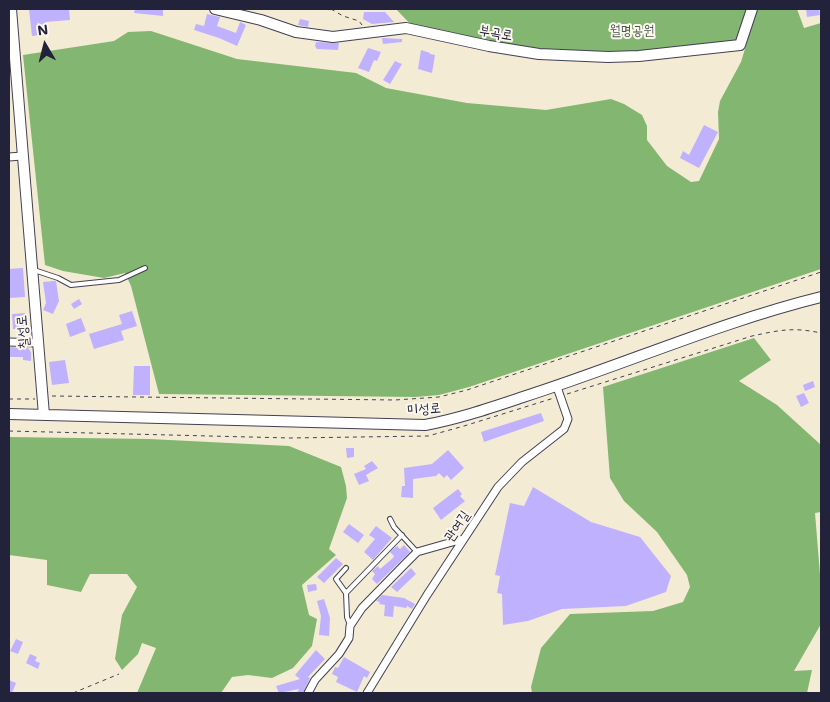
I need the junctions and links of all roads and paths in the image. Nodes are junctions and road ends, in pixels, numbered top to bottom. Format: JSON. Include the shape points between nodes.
{"nodes":[{"id":1,"x":11,"y":9,"type":"edge"},
{"id":2,"x":215,"y":9,"type":"edge"},
{"id":3,"x":331,"y":9,"type":"edge"},
{"id":4,"x":752,"y":9,"type":"edge"},
{"id":5,"x":369,"y":33,"type":"junction"},
{"id":6,"x":22,"y":156,"type":"junction"},
{"id":7,"x":9,"y":157,"type":"edge"},
{"id":8,"x":145,"y":268,"type":"dead end"},
{"id":9,"x":32,"y":270,"type":"junction"},
{"id":10,"x":821,"y":272,"type":"edge"},
{"id":11,"x":821,"y":297,"type":"edge"},
{"id":12,"x":821,"y":333,"type":"edge"},
{"id":13,"x":9,"y":342,"type":"edge"},
{"id":14,"x":38,"y":343,"type":"junction"},
{"id":15,"x":559,"y":391,"type":"junction"},
{"id":16,"x":42,"y":395,"type":"junction"},
{"id":17,"x":9,"y":399,"type":"edge"},
{"id":18,"x":9,"y":414,"type":"edge"},
{"id":19,"x":44,"y":415,"type":"junction"},
{"id":20,"x":9,"y":430,"type":"edge"},
{"id":21,"x":390,"y":519,"type":"dead end"},
{"id":22,"x":402,"y":535,"type":"junction"},
{"id":23,"x":463,"y":539,"type":"junction"},
{"id":24,"x":417,"y":552,"type":"junction"},
{"id":25,"x":346,"y":568,"type":"dead end"},
{"id":26,"x":346,"y":593,"type":"junction"},
{"id":27,"x":350,"y":626,"type":"junction"},
{"id":28,"x":119,"y":674,"type":"dead end"},
{"id":29,"x":73,"y":693,"type":"edge"},
{"id":30,"x":308,"y":693,"type":"edge"},
{"id":31,"x":367,"y":693,"type":"edge"}],
"edges":[{"from":1,"to":6,"type":"street","name":"칠성로"},
{"from":2,"to":5,"type":"street","name":"부곡로","via":[[296,32],[333,37]]},
{"from":3,"to":5,"type":"path","via":[[359,21]]},
{"from":4,"to":5,"type":"street","name":"부곡로","via":[[740,45],[639,56],[539,54],[406,28]]},
{"from":6,"to":7,"type":"street"},
{"from":6,"to":9,"type":"street","name":"칠성로"},
{"from":8,"to":9,"type":"lane","via":[[119,280],[71,285]]},
{"from":9,"to":14,"type":"street","name":"칠성로"},
{"from":10,"to":16,"type":"path","via":[[439,397],[395,400]]},
{"from":11,"to":15,"type":"street","name":"미성로","via":[[737,322]]},
{"from":12,"to":15,"type":"path","via":[[799,328],[752,336]]},
{"from":13,"to":14,"type":"street"},
{"from":14,"to":16,"type":"street","name":"칠성로"},
{"from":15,"to":19,"type":"street","name":"미성로","via":[[425,425]]},
{"from":15,"to":20,"type":"path","via":[[428,436],[290,438]]},
{"from":15,"to":23,"type":"street","name":"관여길","via":[[568,419],[564,429],[522,462],[498,487]]},
{"from":16,"to":17,"type":"path","via":[[37,399]]},
{"from":16,"to":19,"type":"street","name":"칠성로"},
{"from":18,"to":19,"type":"street","name":"미성로"},
{"from":21,"to":22,"type":"lane"},
{"from":22,"to":24,"type":"lane"},
{"from":22,"to":26,"type":"lane"},
{"from":23,"to":24,"type":"street"},
{"from":23,"to":31,"type":"street","name":"관여길"},
{"from":24,"to":27,"type":"street","via":[[362,608]]},
{"from":25,"to":26,"type":"lane","via":[[336,580]]},
{"from":26,"to":27,"type":"lane"},
{"from":27,"to":30,"type":"street","via":[[349,638],[339,654],[315,680]]},
{"from":28,"to":29,"type":"path"}]}
